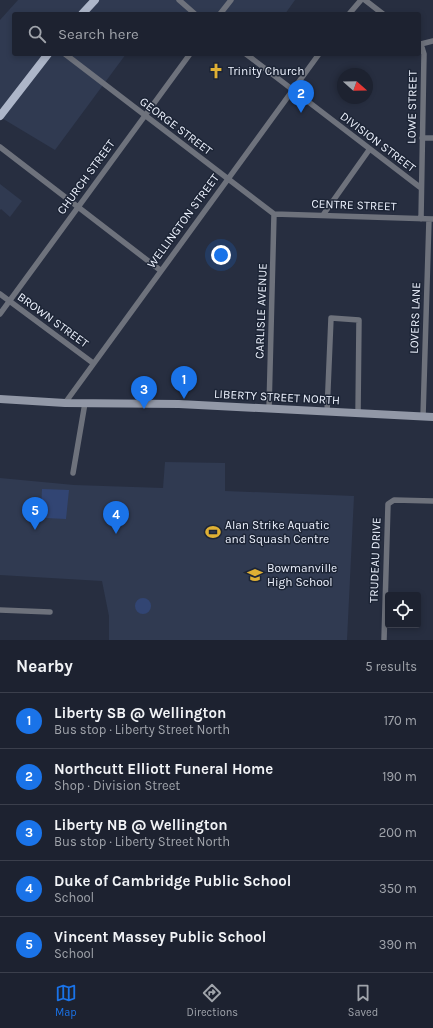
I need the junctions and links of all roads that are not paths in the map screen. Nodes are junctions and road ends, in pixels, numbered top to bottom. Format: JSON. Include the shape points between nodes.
{"nodes":[{"id":1,"x":95,"y":0,"type":"edge"},
{"id":2,"x":179,"y":0,"type":"edge"},
{"id":3,"x":231,"y":0,"type":"edge"},
{"id":4,"x":361,"y":0,"type":"edge"},
{"id":5,"x":365,"y":0,"type":"edge"},
{"id":6,"x":84,"y":12,"type":"edge"},
{"id":7,"x":193,"y":12,"type":"edge"},
{"id":8,"x":222,"y":12,"type":"edge"},
{"id":9,"x":351,"y":12,"type":"edge"},
{"id":10,"x":380,"y":12,"type":"edge"},
{"id":11,"x":433,"y":42,"type":"edge"},
{"id":12,"x":421,"y":43,"type":"edge"},
{"id":13,"x":421,"y":46,"type":"edge"},
{"id":14,"x":46,"y":56,"type":"edge"},
{"id":15,"x":68,"y":56,"type":"edge"},
{"id":16,"x":188,"y":56,"type":"edge"},
{"id":17,"x":249,"y":56,"type":"edge"},
{"id":18,"x":318,"y":56,"type":"edge"},
{"id":19,"x":292,"y":90,"type":"junction"},
{"id":20,"x":144,"y":115,"type":"junction"},
{"id":21,"x":0,"y":116,"type":"edge"},
{"id":22,"x":422,"y":138,"type":"junction"},
{"id":23,"x":433,"y":138,"type":"edge"},
{"id":24,"x":0,"y":147,"type":"edge"},
{"id":25,"x":369,"y":150,"type":"junction"},
{"id":26,"x":227,"y":179,"type":"junction"},
{"id":27,"x":421,"y":188,"type":"junction"},
{"id":28,"x":77,"y":208,"type":"junction"},
{"id":29,"x":274,"y":214,"type":"junction"},
{"id":30,"x":323,"y":215,"type":"junction"},
{"id":31,"x":421,"y":219,"type":"junction"},
{"id":32,"x":431,"y":219,"type":"edge"},
{"id":33,"x":160,"y":270,"type":"junction"},
{"id":34,"x":0,"y":294,"type":"edge"},
{"id":35,"x":9,"y":301,"type":"junction"},
{"id":36,"x":0,"y":314,"type":"edge"},
{"id":37,"x":93,"y":363,"type":"junction"},
{"id":38,"x":0,"y":399,"type":"edge"},
{"id":39,"x":65,"y":402,"type":"junction"},
{"id":40,"x":85,"y":403,"type":"junction"},
{"id":41,"x":269,"y":409,"type":"junction"},
{"id":42,"x":327,"y":412,"type":"junction"},
{"id":43,"x":358,"y":414,"type":"junction"},
{"id":44,"x":423,"y":417,"type":"junction"},
{"id":45,"x":433,"y":417,"type":"edge"},
{"id":46,"x":73,"y":473,"type":"dead end"},
{"id":47,"x":433,"y":501,"type":"edge"},
{"id":48,"x":0,"y":610,"type":"edge"},
{"id":49,"x":50,"y":612,"type":"dead end"},
{"id":50,"x":384,"y":640,"type":"edge"}],
"edges":[{"from":1,"to":6,"type":"main road"},
{"from":2,"to":7,"type":"street"},
{"from":3,"to":8,"type":"street"},
{"from":4,"to":9,"type":"street"},
{"from":5,"to":10,"type":"street"},
{"from":11,"to":12,"type":"street"},
{"from":13,"to":22,"type":"street","name":"LOWE STREET","via":[[424,54]]},
{"from":14,"to":21,"type":"main road"},
{"from":15,"to":20,"type":"street","name":"GEORGE STREET"},
{"from":16,"to":20,"type":"street","name":"CHURCH STREET"},
{"from":17,"to":19,"type":"street","name":"DIVISION STREET"},
{"from":18,"to":19,"type":"street","name":"WELLINGTON STREET"},
{"from":19,"to":25,"type":"street","name":"DIVISION STREET"},
{"from":19,"to":26,"type":"street","name":"WELLINGTON STREET"},
{"from":20,"to":26,"type":"street","name":"GEORGE STREET"},
{"from":20,"to":28,"type":"street","name":"CHURCH STREET"},
{"from":22,"to":23,"type":"street"},
{"from":22,"to":27,"type":"street","name":"LOWE STREET"},
{"from":24,"to":28,"type":"street"},
{"from":25,"to":27,"type":"street","name":"DIVISION STREET"},
{"from":25,"to":30,"type":"street"},
{"from":26,"to":29,"type":"street","name":"GEORGE STREET"},
{"from":26,"to":33,"type":"street","name":"WELLINGTON STREET"},
{"from":27,"to":31,"type":"street","name":"LOWE STREET"},
{"from":28,"to":33,"type":"street"},
{"from":28,"to":35,"type":"street","name":"CHURCH STREET"},
{"from":29,"to":30,"type":"street","name":"CENTRE STREET"},
{"from":29,"to":41,"type":"street","name":"CARLISLE AVENUE"},
{"from":30,"to":31,"type":"street","name":"CENTRE STREET"},
{"from":31,"to":32,"type":"street","name":"CENTRE STREET"},
{"from":32,"to":44,"type":"street","name":"LOVERS LANE"},
{"from":33,"to":37,"type":"street","name":"WELLINGTON STREET"},
{"from":34,"to":35,"type":"street","name":"BROWN STREET"},
{"from":35,"to":36,"type":"street","name":"CHURCH STREET"},
{"from":35,"to":37,"type":"street","name":"BROWN STREET"},
{"from":37,"to":39,"type":"street","name":"WELLINGTON STREET"},
{"from":38,"to":39,"type":"main road","name":"LIBERTY STREET NORTH"},
{"from":39,"to":40,"type":"main road","name":"LIBERTY STREET NORTH"},
{"from":40,"to":41,"type":"main road","name":"LIBERTY STREET NORTH","via":[[179,404]]},
{"from":40,"to":46,"type":"street"},
{"from":41,"to":42,"type":"main road","name":"LIBERTY STREET NORTH"},
{"from":42,"to":43,"type":"main road","name":"LIBERTY STREET NORTH"},
{"from":42,"to":43,"type":"street","via":[[331,318],[344,318],[359,320]]},
{"from":43,"to":44,"type":"main road","name":"LIBERTY STREET NORTH"},
{"from":44,"to":45,"type":"main road","name":"LIBERTY STREET NORTH"},
{"from":47,"to":50,"type":"street","name":"TRUDEAU DRIVE","via":[[394,500],[388,504]]},
{"from":48,"to":49,"type":"street"}]}
